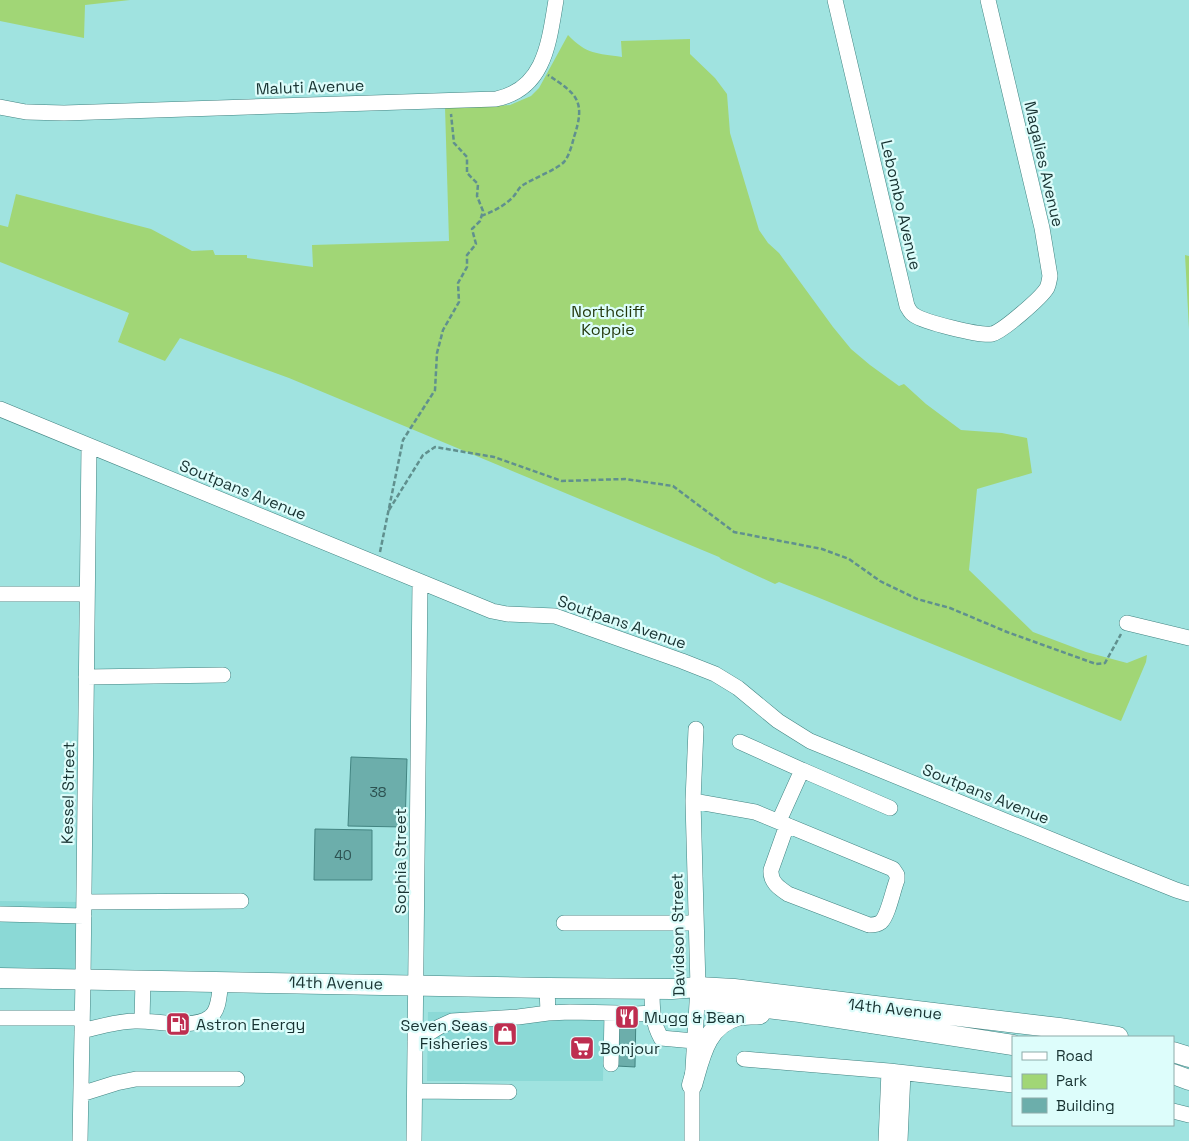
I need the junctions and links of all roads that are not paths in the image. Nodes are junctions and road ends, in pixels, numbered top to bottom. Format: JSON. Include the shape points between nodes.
{"nodes":[{"id":1,"x":556,"y":0,"type":"edge"},
{"id":2,"x":835,"y":0,"type":"edge"},
{"id":3,"x":988,"y":0,"type":"edge"},
{"id":4,"x":0,"y":107,"type":"edge"},
{"id":5,"x":1010,"y":322,"type":"joint"},
{"id":6,"x":0,"y":409,"type":"edge"},
{"id":7,"x":89,"y":446,"type":"junction"},
{"id":8,"x":420,"y":582,"type":"junction"},
{"id":9,"x":0,"y":594,"type":"edge"},
{"id":10,"x":87,"y":594,"type":"junction"},
{"id":11,"x":1127,"y":622,"type":"road end"},
{"id":12,"x":1189,"y":638,"type":"edge"},
{"id":13,"x":223,"y":675,"type":"dead end"},
{"id":14,"x":86,"y":677,"type":"junction"},
{"id":15,"x":696,"y":729,"type":"dead end"},
{"id":16,"x":740,"y":742,"type":"dead end"},
{"id":17,"x":802,"y":770,"type":"junction"},
{"id":18,"x":694,"y":801,"type":"junction"},
{"id":19,"x":890,"y":808,"type":"dead end"},
{"id":20,"x":783,"y":823,"type":"junction"},
{"id":21,"x":1189,"y":894,"type":"edge"},
{"id":22,"x":241,"y":901,"type":"dead end"},
{"id":23,"x":84,"y":909,"type":"junction"},
{"id":24,"x":0,"y":914,"type":"edge"},
{"id":25,"x":564,"y":923,"type":"dead end"},
{"id":26,"x":696,"y":923,"type":"junction"},
{"id":27,"x":0,"y":978,"type":"edge"},
{"id":28,"x":83,"y":979,"type":"junction"},
{"id":29,"x":144,"y":980,"type":"junction"},
{"id":30,"x":221,"y":981,"type":"junction"},
{"id":31,"x":416,"y":984,"type":"junction"},
{"id":32,"x":547,"y":988,"type":"junction"},
{"id":33,"x":600,"y":988,"type":"junction"},
{"id":34,"x":652,"y":988,"type":"junction"},
{"id":35,"x":698,"y":994,"type":"junction"},
{"id":36,"x":652,"y":1012,"type":"junction"},
{"id":37,"x":800,"y":1012,"type":"junction"},
{"id":38,"x":548,"y":1013,"type":"junction"},
{"id":39,"x":610,"y":1013,"type":"junction"},
{"id":40,"x":636,"y":1014,"type":"dead end"},
{"id":41,"x":0,"y":1018,"type":"edge"},
{"id":42,"x":142,"y":1021,"type":"junction"},
{"id":43,"x":82,"y":1024,"type":"junction"},
{"id":44,"x":1111,"y":1036,"type":"edge"},
{"id":45,"x":694,"y":1040,"type":"junction"},
{"id":46,"x":416,"y":1042,"type":"junction"},
{"id":47,"x":1012,"y":1045,"type":"edge"},
{"id":48,"x":1174,"y":1052,"type":"edge"},
{"id":49,"x":1189,"y":1057,"type":"edge"},
{"id":50,"x":744,"y":1059,"type":"dead end"},
{"id":51,"x":611,"y":1064,"type":"dead end"},
{"id":52,"x":896,"y":1072,"type":"junction"},
{"id":53,"x":1174,"y":1074,"type":"edge"},
{"id":54,"x":238,"y":1079,"type":"dead end"},
{"id":55,"x":1189,"y":1080,"type":"edge"},
{"id":56,"x":692,"y":1085,"type":"junction"},
{"id":57,"x":1012,"y":1085,"type":"edge"},
{"id":58,"x":414,"y":1091,"type":"junction"},
{"id":59,"x":509,"y":1092,"type":"dead end"},
{"id":60,"x":80,"y":1094,"type":"junction"},
{"id":61,"x":1174,"y":1111,"type":"edge"},
{"id":62,"x":1189,"y":1115,"type":"edge"},
{"id":63,"x":80,"y":1141,"type":"edge"},
{"id":64,"x":414,"y":1141,"type":"edge"},
{"id":65,"x":692,"y":1141,"type":"edge"},
{"id":66,"x":886,"y":1141,"type":"edge"},
{"id":67,"x":900,"y":1141,"type":"edge"}],
"edges":[{"from":1,"to":4,"type":"street","name":"Maluti Avenue","via":[[542,64],[521,90],[508,97],[64,113],[26,112]]},
{"from":2,"to":5,"type":"street","name":"Lebombo Avenue","via":[[909,310],[925,320],[979,334],[992,334]]},
{"from":3,"to":5,"type":"street","name":"Magalies Avenue","via":[[1042,228],[1050,276],[1044,292]]},
{"from":6,"to":7,"type":"street","name":"Soutpans Avenue"},
{"from":7,"to":8,"type":"street","name":"Soutpans Avenue"},
{"from":7,"to":10,"type":"street","name":"Kessel Street"},
{"from":8,"to":21,"type":"street","name":"Soutpans Avenue","via":[[498,613],[556,616],[715,674],[810,741]]},
{"from":8,"to":31,"type":"street","name":"Sophia Street"},
{"from":9,"to":10,"type":"street"},
{"from":10,"to":14,"type":"street","name":"Kessel Street"},
{"from":11,"to":12,"type":"street"},
{"from":13,"to":14,"type":"street"},
{"from":14,"to":23,"type":"street","name":"Kessel Street"},
{"from":15,"to":18,"type":"street","name":"Davidson Street"},
{"from":16,"to":17,"type":"street"},
{"from":17,"to":19,"type":"street"},
{"from":17,"to":20,"type":"street"},
{"from":18,"to":20,"type":"street","via":[[755,812]]},
{"from":18,"to":26,"type":"street","name":"Davidson Street"},
{"from":20,"to":20,"type":"street","via":[[896,872],[897,880],[882,922],[869,925],[779,888],[770,875]]},
{"from":22,"to":23,"type":"street"},
{"from":23,"to":24,"type":"street"},
{"from":23,"to":28,"type":"street","name":"Kessel Street"},
{"from":25,"to":26,"type":"street"},
{"from":26,"to":35,"type":"street","name":"Davidson Street"},
{"from":27,"to":28,"type":"main road","name":"14th Avenue"},
{"from":28,"to":29,"type":"main road","name":"14th Avenue"},
{"from":28,"to":43,"type":"street","name":"Kessel Street"},
{"from":29,"to":30,"type":"main road","name":"14th Avenue"},
{"from":29,"to":42,"type":"street"},
{"from":30,"to":31,"type":"main road","name":"14th Avenue"},
{"from":30,"to":42,"type":"street","via":[[216,1009],[210,1017],[195,1023]]},
{"from":31,"to":32,"type":"main road","name":"14th Avenue"},
{"from":31,"to":46,"type":"street","name":"Sophia Street"},
{"from":32,"to":33,"type":"main road","name":"14th Avenue"},
{"from":32,"to":38,"type":"street"},
{"from":33,"to":34,"type":"main road","name":"14th Avenue"},
{"from":33,"to":39,"type":"street"},
{"from":34,"to":35,"type":"main road","name":"14th Avenue"},
{"from":34,"to":36,"type":"street"},
{"from":35,"to":37,"type":"main road","name":"14th Avenue"},
{"from":35,"to":44,"type":"main road","name":"14th Avenue","via":[[734,989]]},
{"from":35,"to":45,"type":"street","name":"Davidson Street"},
{"from":36,"to":40,"type":"street"},
{"from":36,"to":45,"type":"street","via":[[662,1039]]},
{"from":37,"to":47,"type":"main road","name":"14th Avenue"},
{"from":37,"to":56,"type":"main road","via":[[738,1016],[728,1020],[710,1034]]},
{"from":38,"to":39,"type":"street"},
{"from":38,"to":46,"type":"street","via":[[452,1021]]},
{"from":39,"to":51,"type":"street"},
{"from":41,"to":43,"type":"street"},
{"from":42,"to":43,"type":"street"},
{"from":43,"to":60,"type":"street","name":"Kessel Street"},
{"from":45,"to":56,"type":"street","name":"Davidson Street"},
{"from":46,"to":58,"type":"street","name":"Sophia Street"},
{"from":48,"to":49,"type":"main road"},
{"from":50,"to":52,"type":"street"},
{"from":52,"to":57,"type":"street"},
{"from":52,"to":66,"type":"street"},
{"from":52,"to":67,"type":"street"},
{"from":53,"to":55,"type":"main road"},
{"from":54,"to":60,"type":"street","via":[[136,1079]]},
{"from":56,"to":65,"type":"street","name":"Davidson Street"},
{"from":58,"to":59,"type":"street"},
{"from":58,"to":64,"type":"street","name":"Sophia Street"},
{"from":60,"to":63,"type":"street","name":"Kessel Street"},
{"from":61,"to":62,"type":"street"}]}
